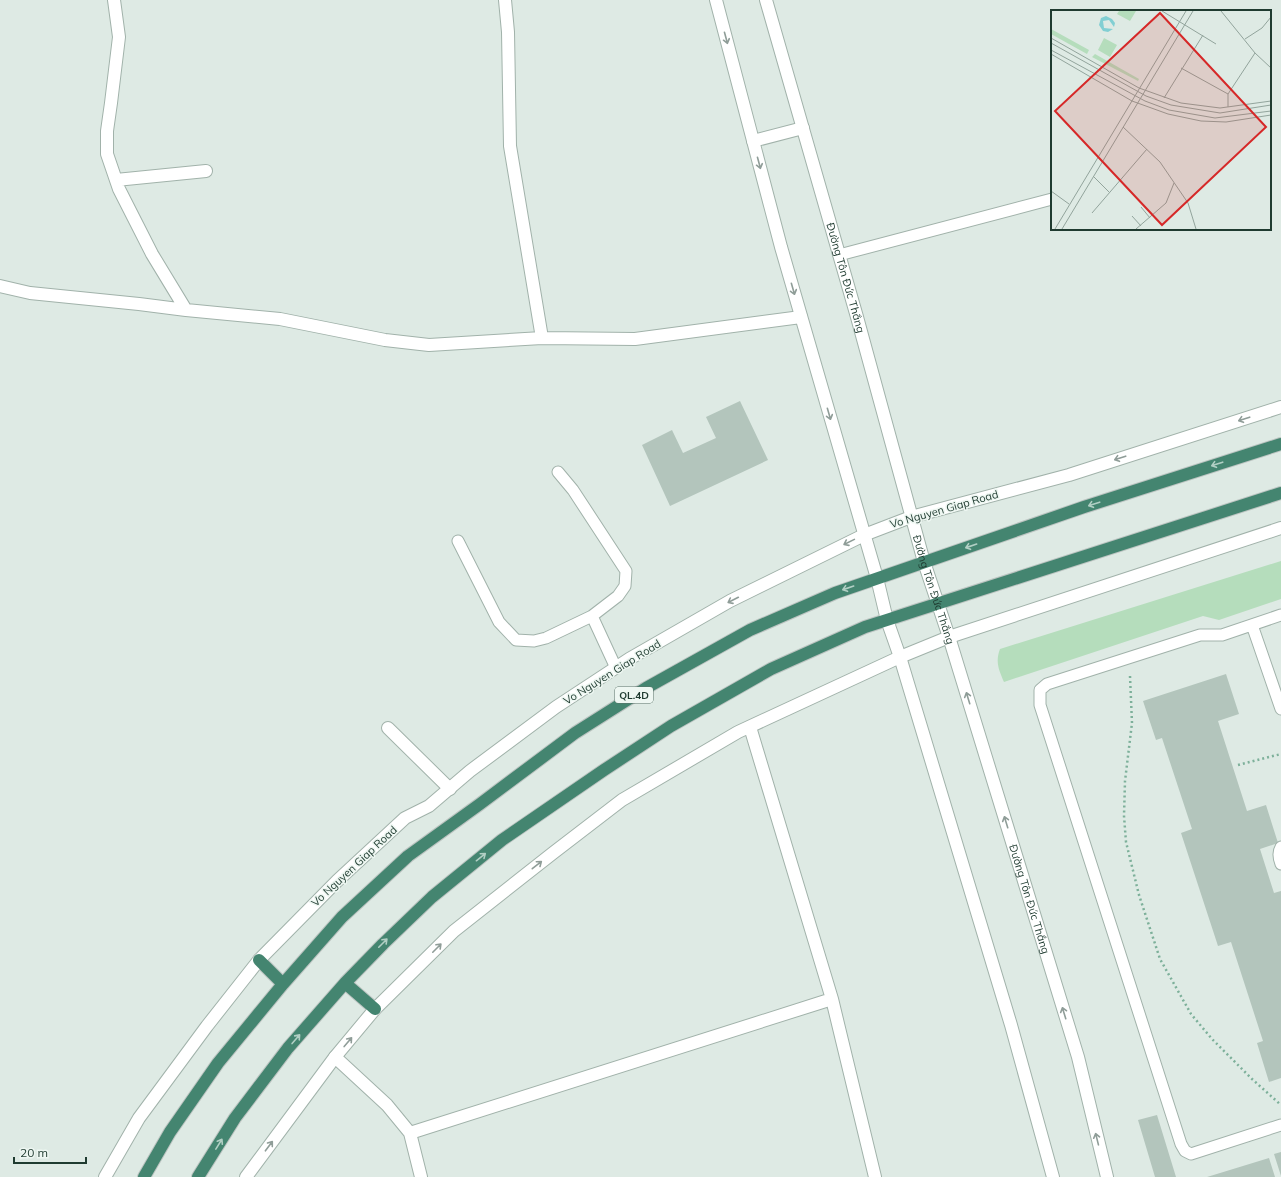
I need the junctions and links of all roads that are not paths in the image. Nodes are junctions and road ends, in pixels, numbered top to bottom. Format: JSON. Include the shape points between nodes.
{"nodes":[{"id":1,"x":114,"y":0,"type":"edge"},
{"id":2,"x":505,"y":0,"type":"edge"},
{"id":3,"x":716,"y":0,"type":"edge"},
{"id":4,"x":766,"y":0,"type":"edge"},
{"id":5,"x":803,"y":128,"type":"junction"},
{"id":6,"x":753,"y":141,"type":"junction"},
{"id":7,"x":206,"y":171,"type":"dead end"},
{"id":8,"x":116,"y":180,"type":"junction"},
{"id":9,"x":1051,"y":199,"type":"edge"},
{"id":10,"x":839,"y":254,"type":"junction"},
{"id":11,"x":0,"y":286,"type":"edge"},
{"id":12,"x":186,"y":310,"type":"junction"},
{"id":13,"x":801,"y":317,"type":"junction"},
{"id":14,"x":542,"y":338,"type":"junction"},
{"id":15,"x":1281,"y":407,"type":"edge"},
{"id":16,"x":1281,"y":444,"type":"edge"},
{"id":17,"x":558,"y":472,"type":"dead end"},
{"id":18,"x":1281,"y":493,"type":"edge"},
{"id":19,"x":911,"y":517,"type":"junction"},
{"id":20,"x":1281,"y":528,"type":"edge"},
{"id":21,"x":864,"y":535,"type":"junction"},
{"id":22,"x":458,"y":541,"type":"dead end"},
{"id":23,"x":924,"y":562,"type":"junction"},
{"id":24,"x":877,"y":578,"type":"junction"},
{"id":25,"x":938,"y":604,"type":"junction"},
{"id":26,"x":1281,"y":615,"type":"edge"},
{"id":27,"x":592,"y":616,"type":"junction"},
{"id":28,"x":887,"y":620,"type":"junction"},
{"id":29,"x":1252,"y":625,"type":"junction"},
{"id":30,"x":949,"y":637,"type":"junction"},
{"id":31,"x":900,"y":657,"type":"junction"},
{"id":32,"x":616,"y":668,"type":"junction"},
{"id":33,"x":1281,"y":709,"type":"edge"},
{"id":34,"x":750,"y":727,"type":"junction"},
{"id":35,"x":388,"y":728,"type":"dead end"},
{"id":36,"x":450,"y":788,"type":"junction"},
{"id":37,"x":1281,"y":847,"type":"edge"},
{"id":38,"x":1281,"y":864,"type":"edge"},
{"id":39,"x":260,"y":960,"type":"junction"},
{"id":40,"x":345,"y":983,"type":"junction"},
{"id":41,"x":282,"y":984,"type":"junction"},
{"id":42,"x":832,"y":999,"type":"junction"},
{"id":43,"x":375,"y":1009,"type":"junction"},
{"id":44,"x":335,"y":1057,"type":"junction"},
{"id":45,"x":1281,"y":1126,"type":"edge"},
{"id":46,"x":410,"y":1133,"type":"junction"},
{"id":47,"x":104,"y":1177,"type":"edge"},
{"id":48,"x":144,"y":1177,"type":"edge"},
{"id":49,"x":198,"y":1177,"type":"edge"},
{"id":50,"x":246,"y":1177,"type":"edge"},
{"id":51,"x":421,"y":1177,"type":"edge"},
{"id":52,"x":875,"y":1177,"type":"edge"},
{"id":53,"x":1053,"y":1177,"type":"edge"},
{"id":54,"x":1107,"y":1177,"type":"edge"}],
"edges":[{"from":1,"to":8,"type":"street","via":[[119,37],[107,130],[107,154]]},
{"from":2,"to":14,"type":"street","via":[[510,146]]},
{"from":3,"to":6,"type":"street","one_way":true},
{"from":4,"to":5,"type":"street","name":"Đường Tôn Đức Thắng"},
{"from":5,"to":6,"type":"street"},
{"from":5,"to":10,"type":"street","name":"Đường Tôn Đức Thắng"},
{"from":6,"to":13,"type":"street","one_way":true},
{"from":7,"to":8,"type":"street"},
{"from":8,"to":12,"type":"street","via":[[152,254]]},
{"from":9,"to":10,"type":"lane"},
{"from":10,"to":19,"type":"street","name":"Đường Tôn Đức Thắng"},
{"from":11,"to":12,"type":"street","via":[[30,293]]},
{"from":12,"to":14,"type":"street","via":[[280,319],[385,340],[429,345]]},
{"from":13,"to":14,"type":"street","via":[[635,339]]},
{"from":13,"to":21,"type":"street","one_way":true},
{"from":15,"to":19,"type":"street","name":"Vo Nguyen Giap Road","one_way":true,"via":[[1069,474]]},
{"from":16,"to":23,"type":"highway","number":"QL.4D","one_way":true,"via":[[1084,507]]},
{"from":17,"to":27,"type":"lane","via":[[573,490],[626,571],[625,586],[618,596]]},
{"from":18,"to":25,"type":"highway"},
{"from":19,"to":21,"type":"street","name":"Vo Nguyen Giap Road"},
{"from":19,"to":23,"type":"street","name":"Đường Tôn Đức Thắng"},
{"from":20,"to":30,"type":"street"},
{"from":21,"to":24,"type":"street"},
{"from":21,"to":32,"type":"street","name":"Vo Nguyen Giap Road","one_way":true,"via":[[730,601]]},
{"from":22,"to":27,"type":"lane","via":[[499,622],[516,640],[534,641],[546,638]]},
{"from":23,"to":24,"type":"highway","number":"QL.4D"},
{"from":23,"to":25,"type":"street","name":"Đường Tôn Đức Thắng"},
{"from":24,"to":28,"type":"street"},
{"from":24,"to":41,"type":"highway","number":"QL.4D","one_way":true,"via":[[835,593],[750,630],[646,688],[575,732],[408,856],[342,917]]},
{"from":25,"to":28,"type":"highway"},
{"from":25,"to":30,"type":"street","name":"Đường Tôn Đức Thắng"},
{"from":26,"to":29,"type":"lane"},
{"from":27,"to":32,"type":"lane"},
{"from":28,"to":31,"type":"street"},
{"from":40,"to":28,"type":"highway","one_way":true,"via":[[432,897],[502,840],[604,770],[671,726],[771,669],[865,627]]},
{"from":29,"to":33,"type":"lane"},
{"from":29,"to":45,"type":"lane","via":[[1222,634],[1200,635],[1047,684],[1040,690],[1040,705],[1185,1151],[1191,1154]]},
{"from":30,"to":31,"type":"street"},
{"from":54,"to":30,"type":"street","name":"Đường Tôn Đức Thắng","one_way":true,"via":[[1078,1057]]},
{"from":31,"to":34,"type":"street"},
{"from":31,"to":53,"type":"street","via":[[1011,1025]]},
{"from":32,"to":36,"type":"street","name":"Vo Nguyen Giap Road","via":[[556,707]]},
{"from":34,"to":42,"type":"street"},
{"from":43,"to":34,"type":"street","one_way":true,"via":[[454,931],[622,800]]},
{"from":35,"to":36,"type":"street"},
{"from":36,"to":39,"type":"street","name":"Vo Nguyen Giap Road","via":[[429,806],[399,823],[337,880]]},
{"from":37,"to":38,"type":"lane"},
{"from":39,"to":41,"type":"highway"},
{"from":39,"to":47,"type":"street","name":"Vo Nguyen Giap Road","via":[[207,1026],[144,1112]]},
{"from":40,"to":43,"type":"highway"},
{"from":49,"to":40,"type":"highway","one_way":true,"via":[[235,1118],[288,1048]]},
{"from":41,"to":48,"type":"highway","number":"QL.4D","via":[[218,1063],[170,1132]]},
{"from":42,"to":46,"type":"street"},
{"from":42,"to":52,"type":"street"},
{"from":44,"to":43,"type":"street","one_way":true},
{"from":44,"to":46,"type":"street","via":[[387,1106]]},
{"from":50,"to":44,"type":"street","one_way":true},
{"from":46,"to":51,"type":"street"}]}
